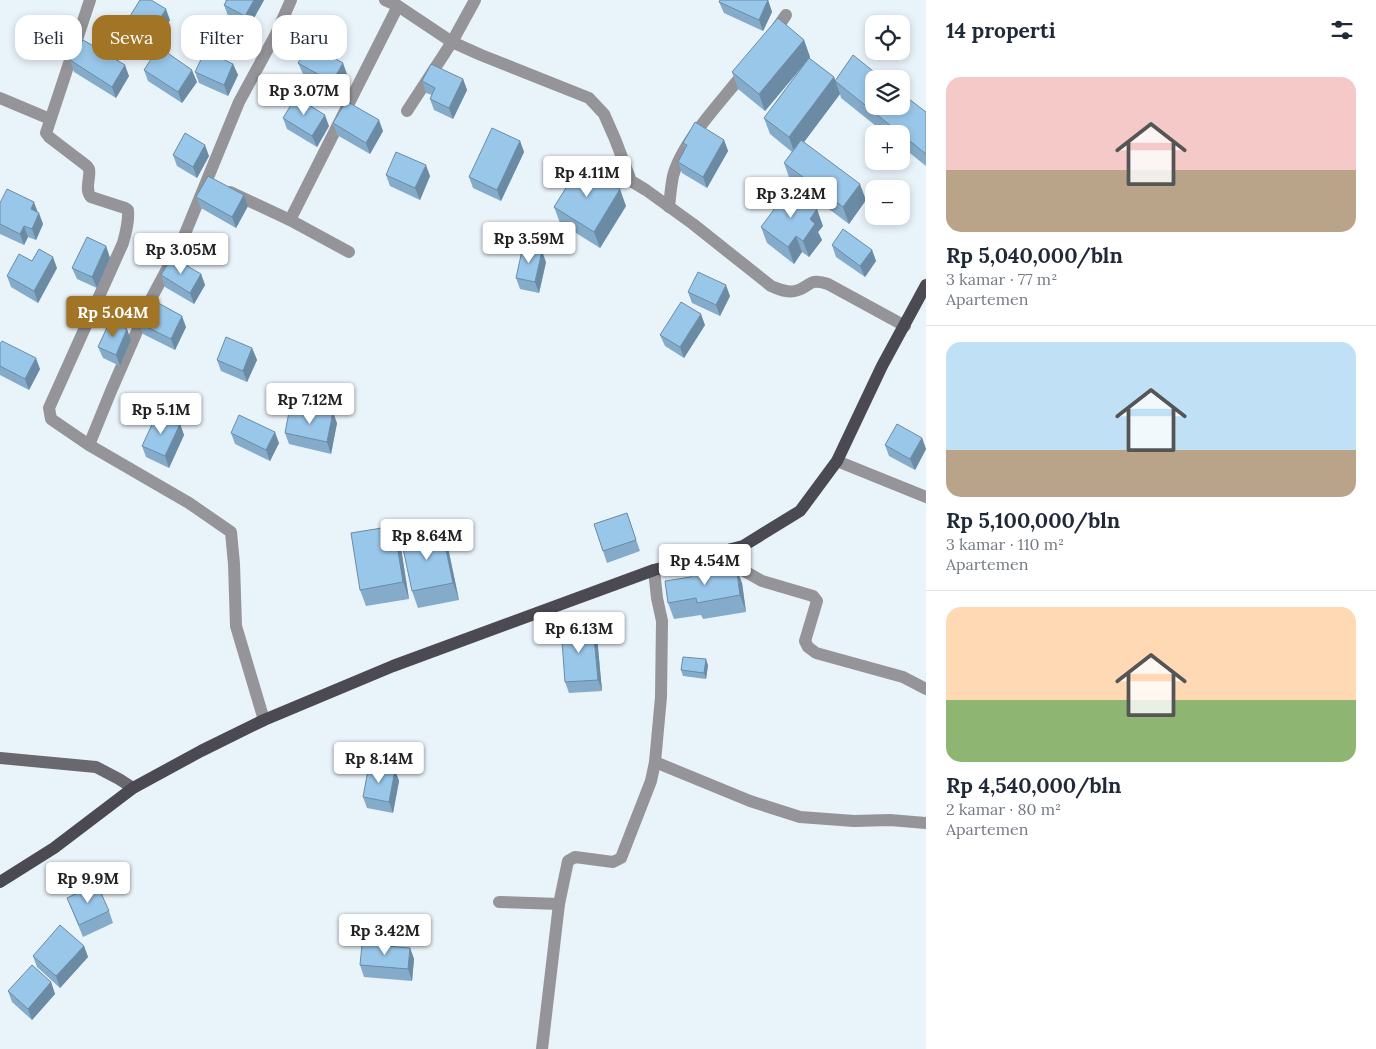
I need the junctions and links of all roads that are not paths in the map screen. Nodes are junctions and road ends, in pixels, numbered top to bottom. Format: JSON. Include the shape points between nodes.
{"nodes":[{"id":1,"x":90,"y":0,"type":"edge"},
{"id":2,"x":291,"y":0,"type":"edge"},
{"id":3,"x":385,"y":0,"type":"edge"},
{"id":4,"x":475,"y":0,"type":"edge"},
{"id":5,"x":398,"y":6,"type":"junction"},
{"id":6,"x":786,"y":15,"type":"dead end"},
{"id":7,"x":452,"y":42,"type":"junction"},
{"id":8,"x":764,"y":47,"type":"edge"},
{"id":9,"x":753,"y":61,"type":"edge"},
{"id":10,"x":0,"y":98,"type":"edge"},
{"id":11,"x":407,"y":111,"type":"dead end"},
{"id":12,"x":50,"y":119,"type":"junction"},
{"id":13,"x":207,"y":181,"type":"junction"},
{"id":14,"x":669,"y":207,"type":"junction"},
{"id":15,"x":290,"y":220,"type":"junction"},
{"id":16,"x":349,"y":252,"type":"dead end"},
{"id":17,"x":926,"y":285,"type":"edge"},
{"id":18,"x":905,"y":326,"type":"junction"},
{"id":19,"x":89,"y":445,"type":"junction"},
{"id":20,"x":837,"y":462,"type":"junction"},
{"id":21,"x":926,"y":497,"type":"edge"},
{"id":22,"x":731,"y":549,"type":"junction"},
{"id":23,"x":654,"y":570,"type":"junction"},
{"id":24,"x":926,"y":689,"type":"edge"},
{"id":25,"x":264,"y":720,"type":"junction"},
{"id":26,"x":0,"y":758,"type":"edge"},
{"id":27,"x":655,"y":762,"type":"junction"},
{"id":28,"x":133,"y":788,"type":"junction"},
{"id":29,"x":926,"y":824,"type":"edge"},
{"id":30,"x":0,"y":882,"type":"edge"},
{"id":31,"x":499,"y":902,"type":"dead end"},
{"id":32,"x":558,"y":904,"type":"junction"},
{"id":33,"x":542,"y":1049,"type":"edge"}],
"edges":[{"from":1,"to":12,"type":"street"},
{"from":2,"to":13,"type":"street","via":[[239,102]]},
{"from":3,"to":5,"type":"street"},
{"from":4,"to":7,"type":"street"},
{"from":5,"to":7,"type":"street"},
{"from":5,"to":15,"type":"street"},
{"from":6,"to":8,"type":"street"},
{"from":7,"to":11,"type":"street"},
{"from":7,"to":14,"type":"street","via":[[589,98],[604,114],[631,182]]},
{"from":9,"to":14,"type":"street","via":[[684,151],[673,176]]},
{"from":10,"to":12,"type":"street"},
{"from":12,"to":19,"type":"street","via":[[46,133],[49,137],[90,169],[88,194],[128,210],[123,243],[49,408],[50,419]]},
{"from":13,"to":15,"type":"street"},
{"from":13,"to":19,"type":"street","via":[[182,241],[151,299]]},
{"from":14,"to":18,"type":"street","via":[[771,286],[796,291],[814,282],[828,284]]},
{"from":15,"to":16,"type":"street"},
{"from":17,"to":18,"type":"main road"},
{"from":18,"to":20,"type":"main road","via":[[882,366]]},
{"from":19,"to":25,"type":"street","via":[[189,503],[231,532],[236,626]]},
{"from":20,"to":21,"type":"street"},
{"from":20,"to":22,"type":"main road","via":[[800,511],[743,546]]},
{"from":22,"to":23,"type":"main road"},
{"from":22,"to":24,"type":"street","via":[[739,568],[762,582],[813,596],[817,601],[805,641],[816,654],[903,677]]},
{"from":23,"to":25,"type":"main road","via":[[393,666]]},
{"from":23,"to":27,"type":"street","via":[[662,620],[661,697]]},
{"from":25,"to":28,"type":"main road"},
{"from":26,"to":28,"type":"street","via":[[96,767]]},
{"from":27,"to":29,"type":"street","via":[[750,801],[800,817]]},
{"from":27,"to":32,"type":"street","via":[[651,781],[621,858],[613,862],[575,857],[568,861]]},
{"from":28,"to":30,"type":"main road","via":[[54,848]]},
{"from":31,"to":32,"type":"street"},
{"from":32,"to":33,"type":"street"}]}
